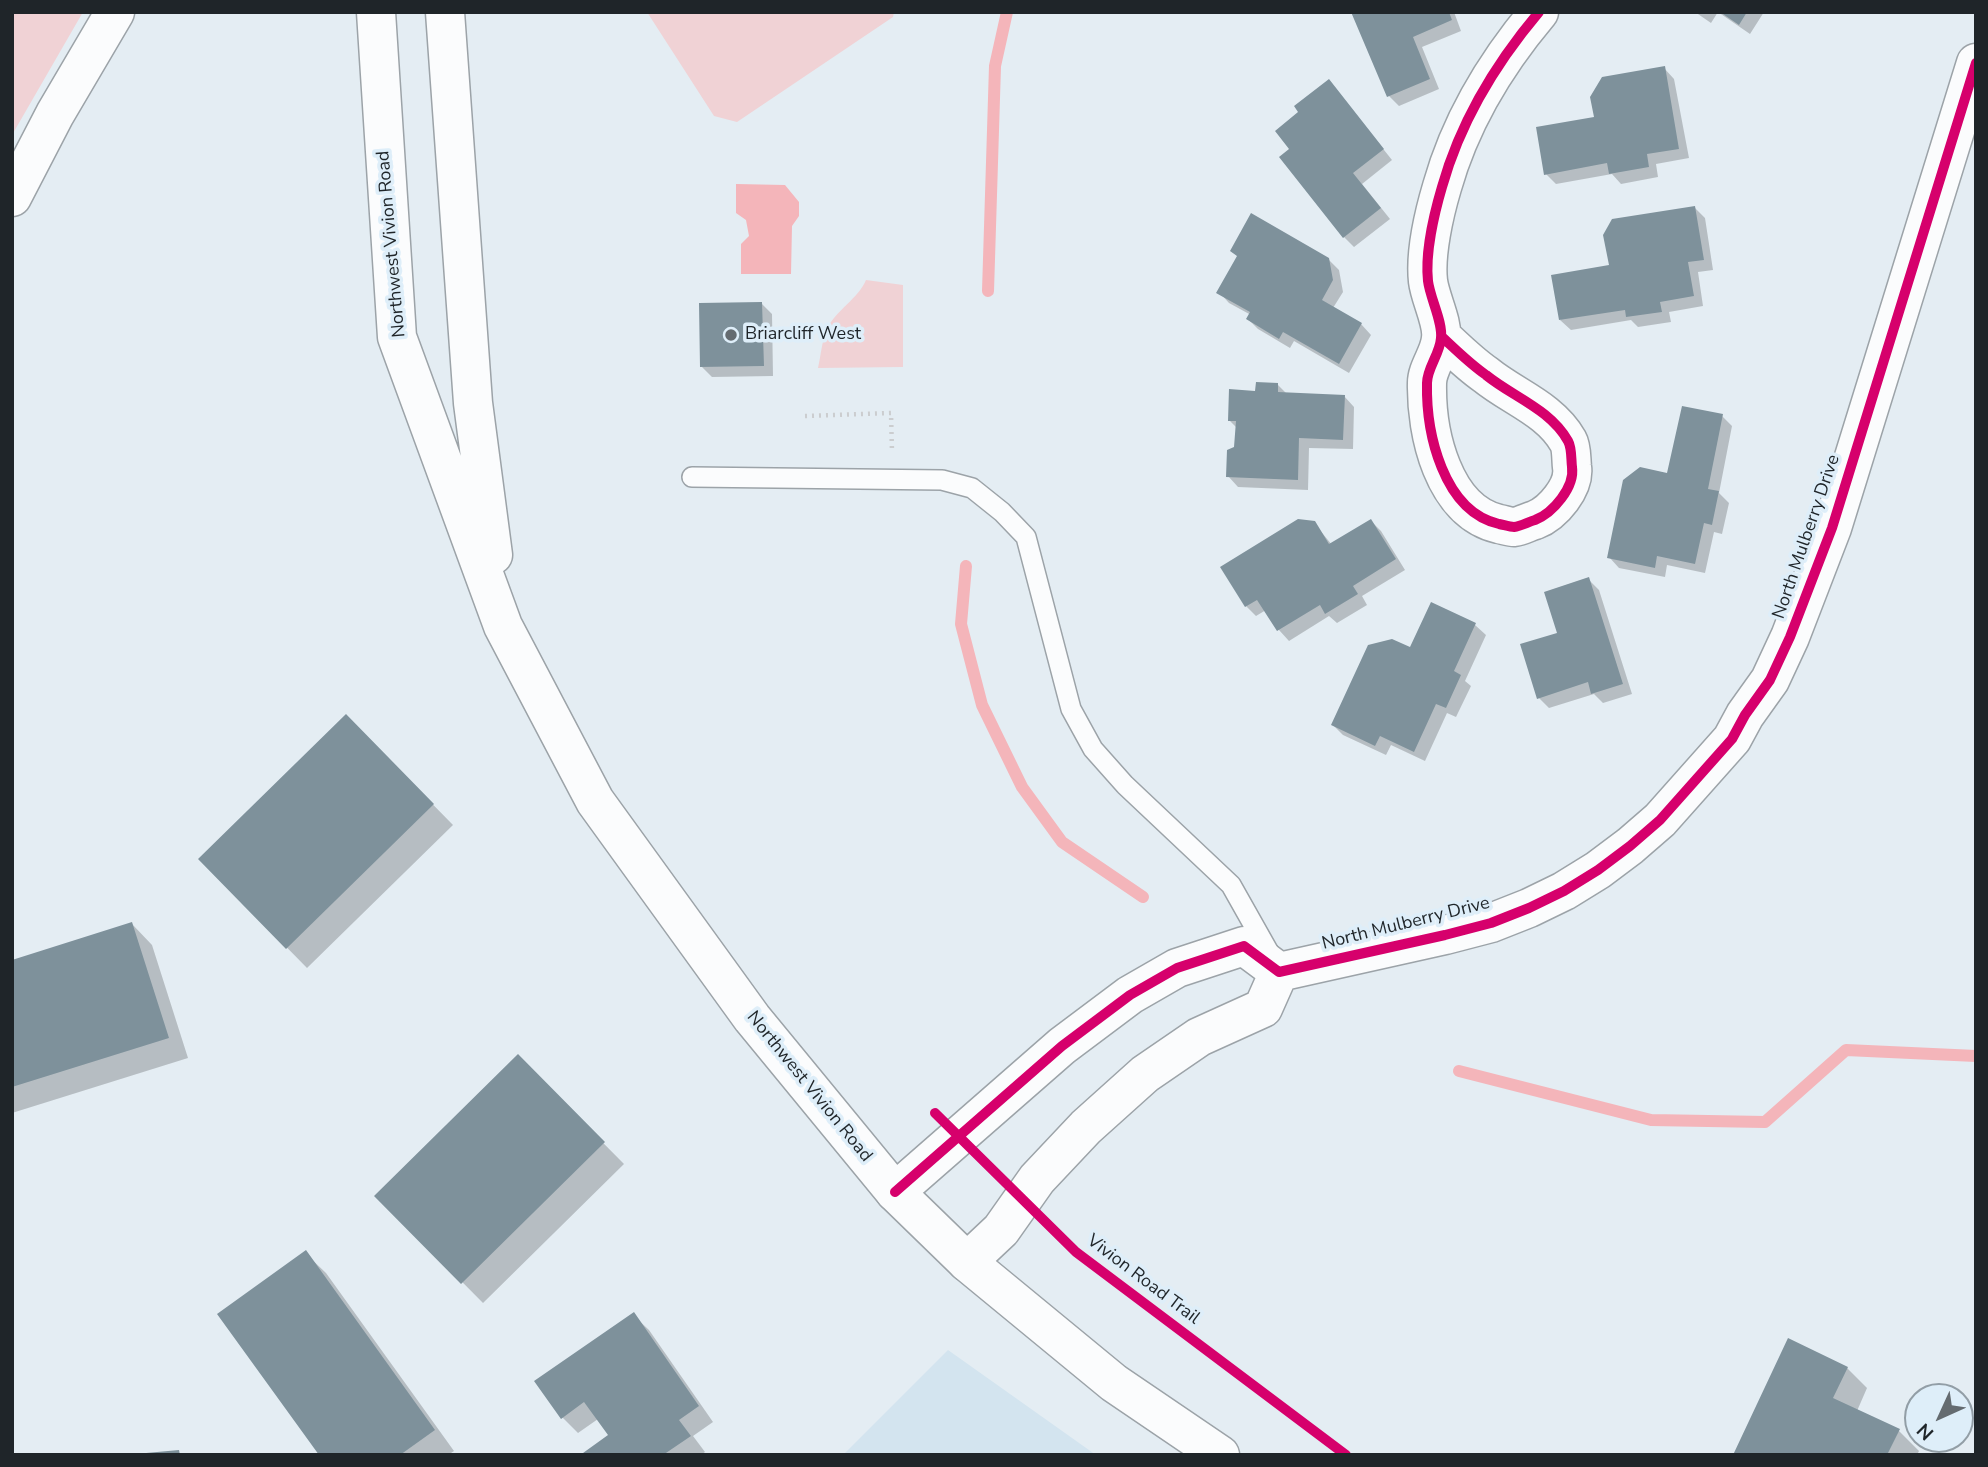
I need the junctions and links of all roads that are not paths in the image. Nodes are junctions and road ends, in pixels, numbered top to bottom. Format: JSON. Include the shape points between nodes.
{"nodes":[{"id":1,"x":115,"y":12,"type":"edge"},
{"id":2,"x":376,"y":12,"type":"edge"},
{"id":3,"x":445,"y":12,"type":"edge"},
{"id":4,"x":1539,"y":12,"type":"edge"},
{"id":5,"x":1976,"y":63,"type":"edge"},
{"id":6,"x":12,"y":197,"type":"edge"},
{"id":7,"x":1442,"y":337,"type":"junction"},
{"id":8,"x":692,"y":477,"type":"dead end"},
{"id":9,"x":503,"y":626,"type":"junction"},
{"id":10,"x":1279,"y":972,"type":"junction"},
{"id":11,"x":895,"y":1192,"type":"junction"},
{"id":12,"x":968,"y":1262,"type":"junction"},
{"id":13,"x":1220,"y":1455,"type":"edge"}],
"edges":[{"from":1,"to":6,"type":"main road"},
{"from":2,"to":9,"type":"main road","name":"Northwest Vivion Road","via":[[397,337]]},
{"from":3,"to":9,"type":"main road","name":"Northwest Vivion Road","via":[[472,402]]},
{"from":4,"to":7,"type":"main road","via":[[1486,86],[1442,186],[1428,281]]},
{"from":5,"to":10,"type":"main road","name":"North Mulberry Drive","via":[[1832,528],[1770,680],[1732,739],[1660,820],[1564,891],[1491,923]]},
{"from":7,"to":7,"type":"main road","via":[[1427,393],[1438,455],[1451,487],[1465,506],[1487,521],[1514,527],[1541,517],[1564,495],[1573,472],[1569,443],[1553,422],[1486,376]]},
{"from":8,"to":10,"type":"lane","via":[[942,480],[972,488],[1002,512],[1026,537],[1071,709],[1093,749],[1231,885]]},
{"from":9,"to":11,"type":"main road","name":"Northwest Vivion Road","via":[[595,801],[752,1018]]},
{"from":10,"to":11,"type":"main road","via":[[1244,946],[1177,968],[1130,995],[1062,1046]]},
{"from":10,"to":12,"type":"main road","via":[[1263,1008],[1199,1037],[1145,1074],[1086,1128],[1037,1180],[1001,1230]]},
{"from":11,"to":12,"type":"main road","name":"Northwest Vivion Road"},
{"from":12,"to":13,"type":"main road","name":"Northwest Vivion Road","via":[[1115,1383]]}]}
